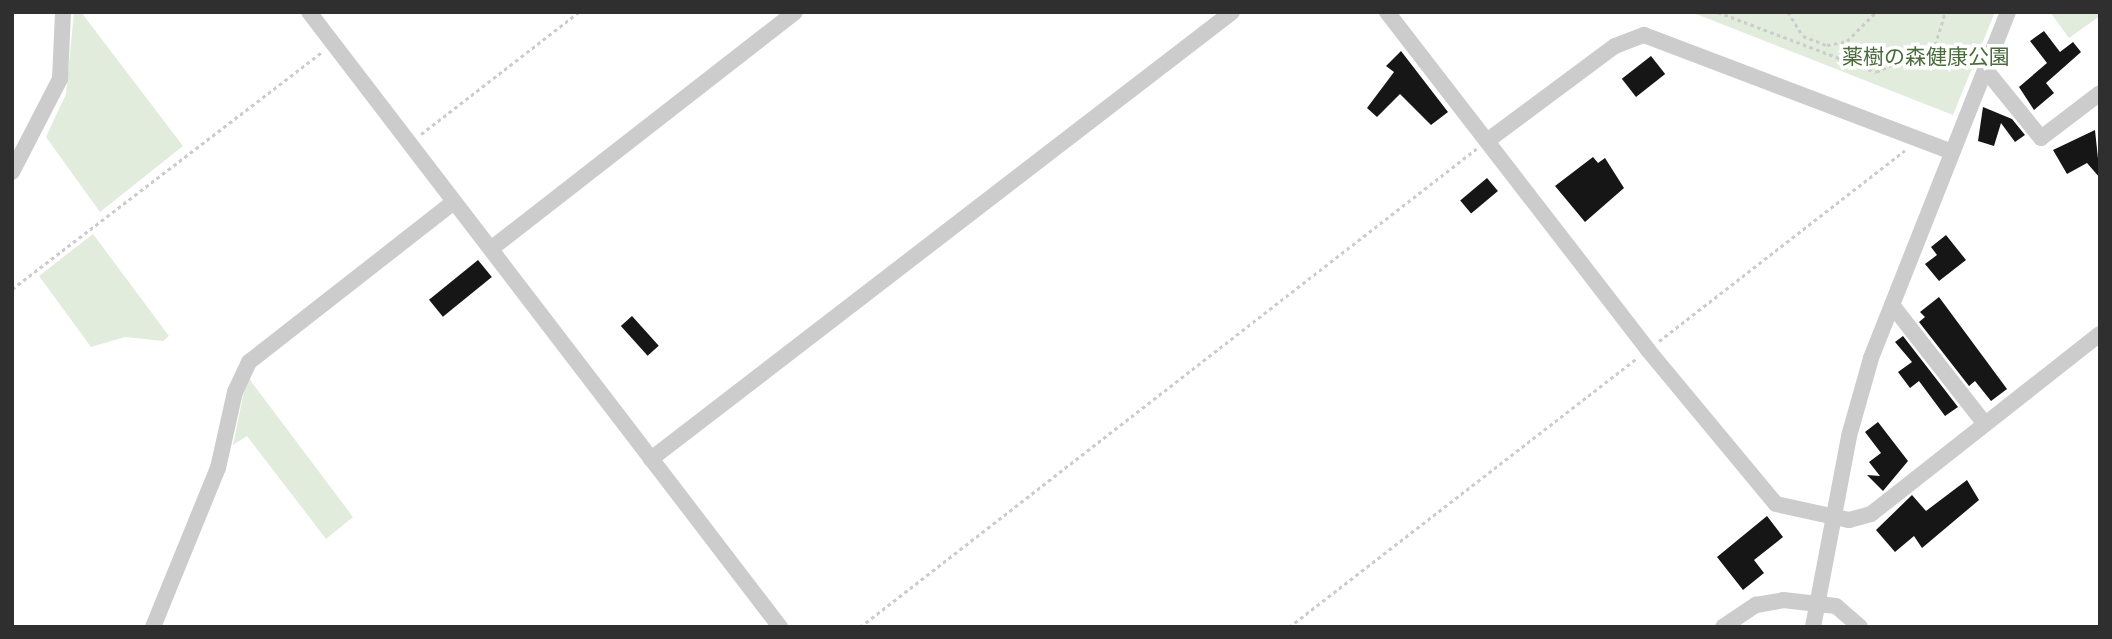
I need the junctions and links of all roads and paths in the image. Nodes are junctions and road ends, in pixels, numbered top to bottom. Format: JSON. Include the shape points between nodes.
{"nodes":[{"id":1,"x":63,"y":12,"type":"edge"},
{"id":2,"x":309,"y":12,"type":"edge"},
{"id":3,"x":579,"y":12,"type":"edge"},
{"id":4,"x":796,"y":12,"type":"edge"},
{"id":5,"x":1232,"y":12,"type":"edge"},
{"id":6,"x":1387,"y":12,"type":"edge"},
{"id":7,"x":1718,"y":12,"type":"edge"},
{"id":8,"x":1788,"y":12,"type":"edge"},
{"id":9,"x":1945,"y":12,"type":"edge"},
{"id":10,"x":2008,"y":12,"type":"edge"},
{"id":11,"x":1874,"y":13,"type":"edge"},
{"id":12,"x":334,"y":43,"type":"junction"},
{"id":13,"x":1985,"y":69,"type":"junction"},
{"id":14,"x":2100,"y":93,"type":"edge"},
{"id":15,"x":1918,"y":139,"type":"junction"},
{"id":16,"x":1487,"y":141,"type":"junction"},
{"id":17,"x":410,"y":143,"type":"junction"},
{"id":18,"x":1951,"y":152,"type":"junction"},
{"id":19,"x":12,"y":172,"type":"edge"},
{"id":20,"x":454,"y":202,"type":"junction"},
{"id":21,"x":492,"y":248,"type":"junction"},
{"id":22,"x":12,"y":289,"type":"edge"},
{"id":23,"x":1892,"y":305,"type":"junction"},
{"id":24,"x":2100,"y":334,"type":"edge"},
{"id":25,"x":1648,"y":350,"type":"junction"},
{"id":26,"x":1985,"y":424,"type":"junction"},
{"id":27,"x":651,"y":460,"type":"junction"},
{"id":28,"x":1832,"y":519,"type":"junction"},
{"id":29,"x":1817,"y":604,"type":"junction"},
{"id":30,"x":153,"y":627,"type":"edge"},
{"id":31,"x":780,"y":627,"type":"edge"},
{"id":32,"x":860,"y":627,"type":"edge"},
{"id":33,"x":1289,"y":627,"type":"edge"},
{"id":34,"x":1723,"y":627,"type":"edge"},
{"id":35,"x":1813,"y":627,"type":"edge"},
{"id":36,"x":1860,"y":627,"type":"edge"}],
"edges":[{"from":1,"to":19,"type":"street","via":[[60,79]]},
{"from":2,"to":12,"type":"street"},
{"from":3,"to":17,"type":"path"},
{"from":4,"to":21,"type":"street"},
{"from":5,"to":27,"type":"street"},
{"from":6,"to":16,"type":"street"},
{"from":7,"to":9,"type":"path","via":[[1876,72],[1936,46]]},
{"from":8,"to":11,"type":"path","via":[[1803,36],[1827,44],[1847,41]]},
{"from":10,"to":13,"type":"street"},
{"from":12,"to":17,"type":"street"},
{"from":12,"to":22,"type":"path"},
{"from":13,"to":14,"type":"street","via":[[2041,138]]},
{"from":13,"to":18,"type":"street"},
{"from":15,"to":16,"type":"street","via":[[1644,36],[1615,46]]},
{"from":15,"to":18,"type":"street"},
{"from":15,"to":25,"type":"path"},
{"from":16,"to":25,"type":"street"},
{"from":16,"to":32,"type":"path"},
{"from":17,"to":20,"type":"street"},
{"from":18,"to":23,"type":"street"},
{"from":20,"to":21,"type":"street"},
{"from":20,"to":30,"type":"street","via":[[249,362],[235,392],[218,468]]},
{"from":21,"to":27,"type":"street"},
{"from":23,"to":26,"type":"street"},
{"from":23,"to":28,"type":"street","via":[[1849,436]]},
{"from":24,"to":26,"type":"street"},
{"from":25,"to":28,"type":"street","via":[[1764,494],[1794,511]]},
{"from":25,"to":33,"type":"path"},
{"from":26,"to":28,"type":"street","via":[[1871,514]]},
{"from":27,"to":31,"type":"street"},
{"from":28,"to":29,"type":"street"},
{"from":29,"to":34,"type":"street","via":[[1768,601]]},
{"from":29,"to":35,"type":"street"},
{"from":29,"to":36,"type":"street","via":[[1836,606]]}]}
